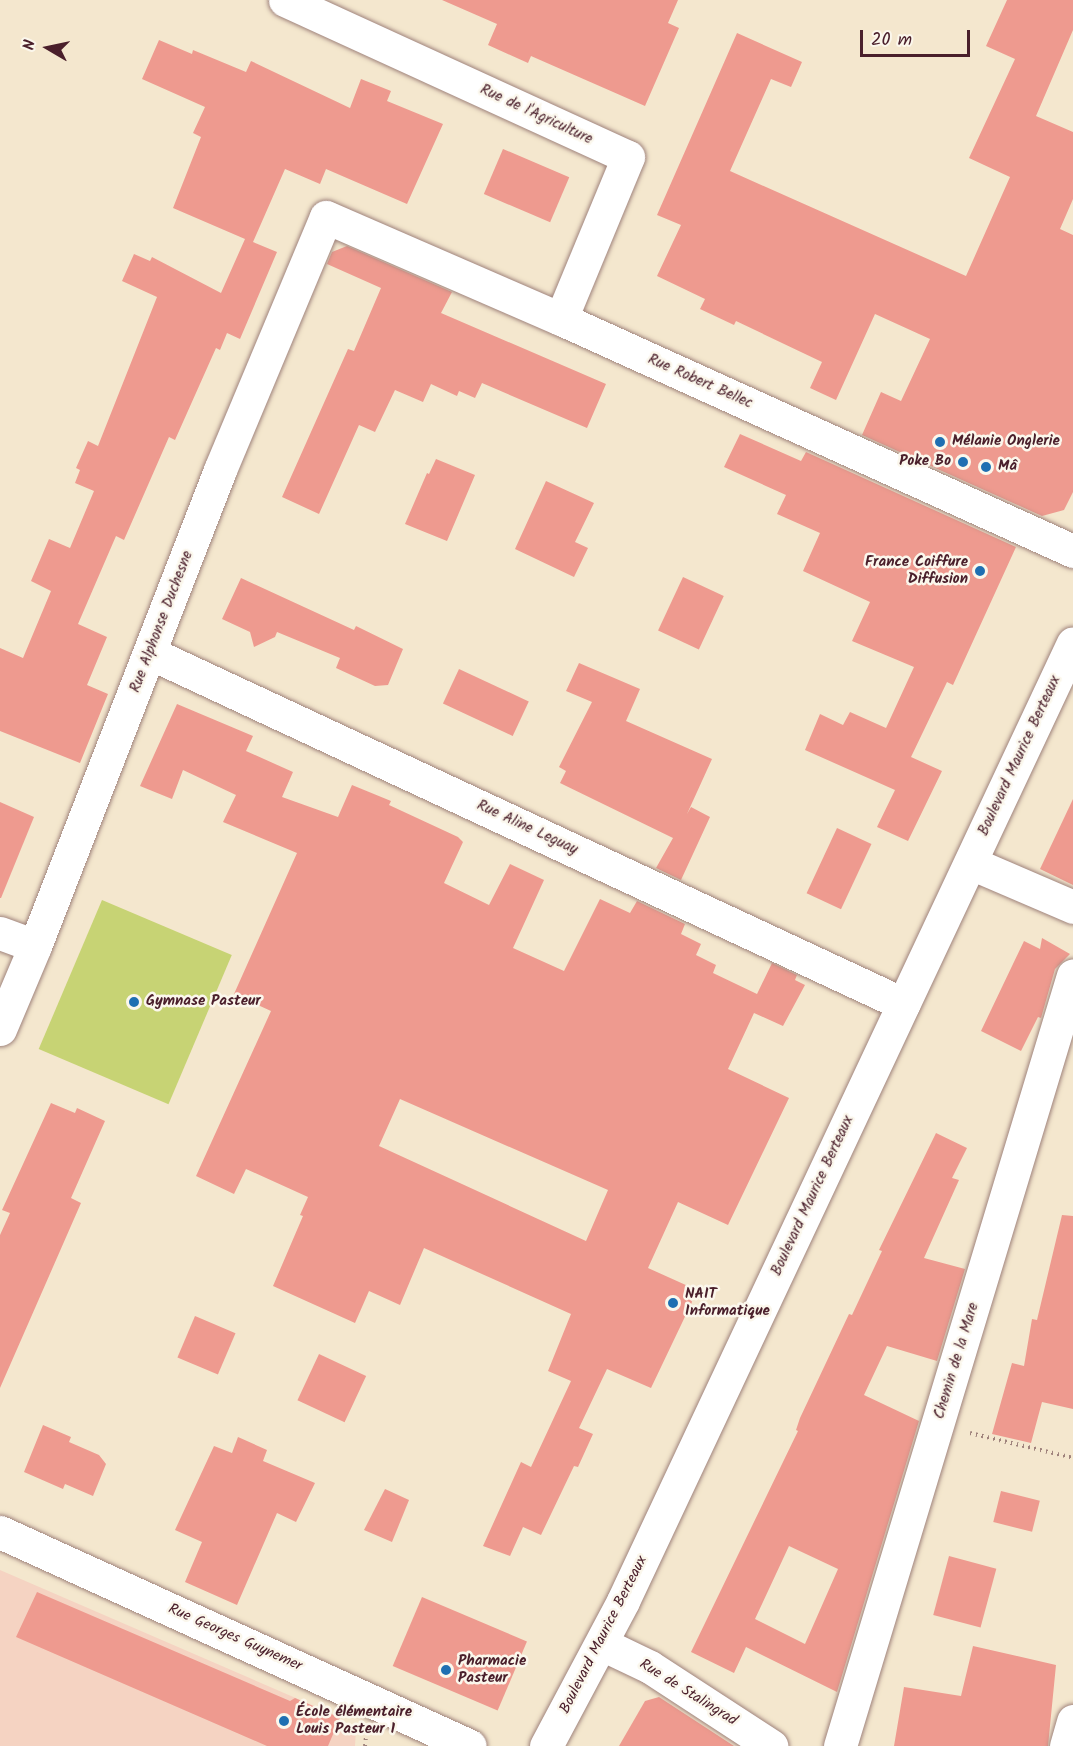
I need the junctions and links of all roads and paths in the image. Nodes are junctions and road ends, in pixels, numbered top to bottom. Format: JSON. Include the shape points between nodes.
{"nodes":[{"id":1,"x":285,"y":0,"type":"edge"},
{"id":2,"x":326,"y":217,"type":"joint"},
{"id":3,"x":561,"y":319,"type":"junction"},
{"id":4,"x":1073,"y":551,"type":"edge"},
{"id":5,"x":1073,"y":643,"type":"edge"},
{"id":6,"x":150,"y":653,"type":"junction"},
{"id":7,"x":1062,"y":692,"type":"edge"},
{"id":8,"x":970,"y":863,"type":"junction"},
{"id":9,"x":1073,"y":907,"type":"edge"},
{"id":10,"x":0,"y":933,"type":"edge"},
{"id":11,"x":35,"y":946,"type":"junction"},
{"id":12,"x":1073,"y":975,"type":"edge"},
{"id":13,"x":903,"y":1004,"type":"junction"},
{"id":14,"x":0,"y":1029,"type":"edge"},
{"id":15,"x":937,"y":1425,"type":"junction"},
{"id":16,"x":1073,"y":1458,"type":"edge"},
{"id":17,"x":0,"y":1532,"type":"edge"},
{"id":18,"x":602,"y":1644,"type":"junction"},
{"id":19,"x":1073,"y":1721,"type":"edge"},
{"id":20,"x":470,"y":1746,"type":"edge"},
{"id":21,"x":546,"y":1746,"type":"edge"},
{"id":22,"x":771,"y":1746,"type":"edge"},
{"id":23,"x":840,"y":1746,"type":"edge"},
{"id":24,"x":1066,"y":1746,"type":"edge"}],
"edges":[{"from":1,"to":3,"type":"street","name":"Rue de l'Agriculture","via":[[628,157]]},
{"from":2,"to":3,"type":"street","name":"Rue Robert Bellec"},
{"from":2,"to":6,"type":"street","name":"Rue Alphonse Duchesne","via":[[220,470]]},
{"from":3,"to":4,"type":"street","name":"Rue Robert Bellec"},
{"from":5,"to":7,"type":"street","name":"Boulevard Maurice Berteaux"},
{"from":6,"to":11,"type":"street","name":"Rue Alphonse Duchesne"},
{"from":6,"to":13,"type":"street","name":"Rue Aline Leguay"},
{"from":7,"to":8,"type":"street","name":"Boulevard Maurice Berteaux"},
{"from":8,"to":9,"type":"street"},
{"from":8,"to":13,"type":"street","name":"Boulevard Maurice Berteaux"},
{"from":10,"to":11,"type":"street"},
{"from":11,"to":14,"type":"street","name":"Rue Alphonse Duchesne"},
{"from":12,"to":15,"type":"street","name":"Chemin de la Mare"},
{"from":13,"to":18,"type":"street","name":"Boulevard Maurice Berteaux"},
{"from":15,"to":16,"type":"path"},
{"from":15,"to":23,"type":"street","name":"Chemin de la Mare"},
{"from":17,"to":20,"type":"street","name":"Rue Georges Guynemer"},
{"from":18,"to":21,"type":"street","name":"Boulevard Maurice Berteaux"},
{"from":18,"to":22,"type":"street","name":"Rue de Stalingrad","via":[[650,1667]]},
{"from":19,"to":24,"type":"street"}]}
